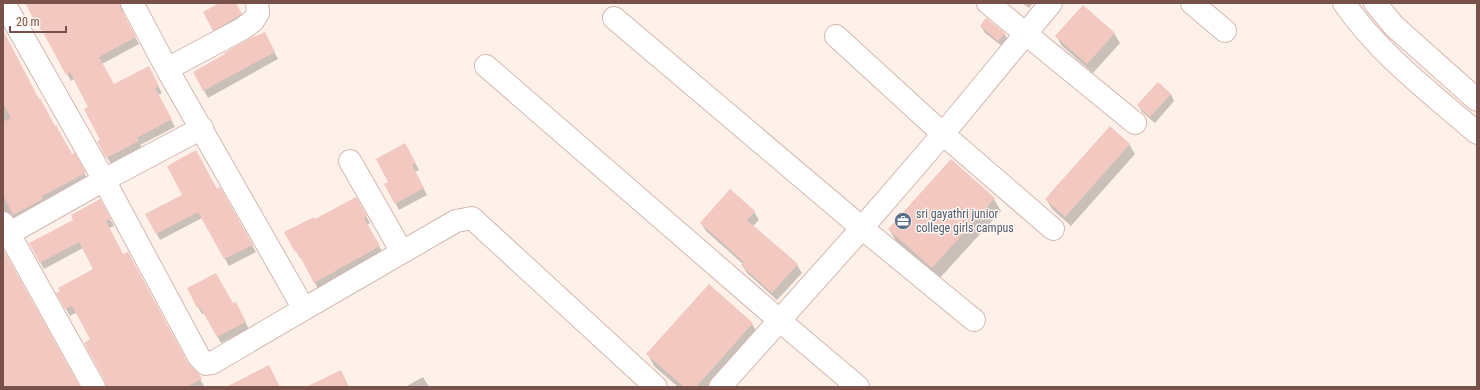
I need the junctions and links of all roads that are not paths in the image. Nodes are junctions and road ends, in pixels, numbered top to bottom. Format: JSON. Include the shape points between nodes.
{"nodes":[{"id":1,"x":132,"y":3,"type":"edge"},
{"id":2,"x":257,"y":3,"type":"edge"},
{"id":3,"x":988,"y":3,"type":"edge"},
{"id":4,"x":1051,"y":3,"type":"edge"},
{"id":5,"x":1192,"y":3,"type":"edge"},
{"id":6,"x":1344,"y":3,"type":"edge"},
{"id":7,"x":1375,"y":3,"type":"edge"},
{"id":8,"x":9,"y":12,"type":"dead end"},
{"id":9,"x":614,"y":18,"type":"dead end"},
{"id":10,"x":1225,"y":31,"type":"dead end"},
{"id":11,"x":1025,"y":33,"type":"junction"},
{"id":12,"x":836,"y":36,"type":"dead end"},
{"id":13,"x":486,"y":66,"type":"dead end"},
{"id":14,"x":167,"y":69,"type":"junction"},
{"id":15,"x":1477,"y":100,"type":"edge"},
{"id":16,"x":1135,"y":123,"type":"dead end"},
{"id":17,"x":202,"y":128,"type":"junction"},
{"id":18,"x":1477,"y":133,"type":"edge"},
{"id":19,"x":943,"y":134,"type":"junction"},
{"id":20,"x":350,"y":161,"type":"dead end"},
{"id":21,"x":104,"y":180,"type":"junction"},
{"id":22,"x":862,"y":228,"type":"junction"},
{"id":23,"x":1053,"y":229,"type":"dead end"},
{"id":24,"x":5,"y":232,"type":"edge"},
{"id":25,"x":402,"y":252,"type":"junction"},
{"id":26,"x":304,"y":309,"type":"junction"},
{"id":27,"x":779,"y":320,"type":"junction"},
{"id":28,"x":974,"y":320,"type":"dead end"},
{"id":29,"x":94,"y":387,"type":"edge"},
{"id":30,"x":656,"y":387,"type":"edge"},
{"id":31,"x":720,"y":387,"type":"edge"},
{"id":32,"x":858,"y":387,"type":"edge"}],
"edges":[{"from":1,"to":14,"type":"street"},
{"from":2,"to":14,"type":"street","via":[[258,13],[242,29]]},
{"from":3,"to":11,"type":"street"},
{"from":4,"to":11,"type":"street"},
{"from":5,"to":10,"type":"street"},
{"from":6,"to":18,"type":"street","via":[[1358,23],[1387,54]]},
{"from":7,"to":15,"type":"street","via":[[1394,26]]},
{"from":8,"to":21,"type":"street"},
{"from":9,"to":22,"type":"street"},
{"from":11,"to":16,"type":"street"},
{"from":11,"to":19,"type":"street"},
{"from":12,"to":19,"type":"street"},
{"from":13,"to":27,"type":"street"},
{"from":14,"to":17,"type":"street"},
{"from":17,"to":21,"type":"street"},
{"from":17,"to":26,"type":"street"},
{"from":19,"to":22,"type":"street"},
{"from":19,"to":23,"type":"street"},
{"from":20,"to":25,"type":"street"},
{"from":21,"to":24,"type":"street"},
{"from":21,"to":26,"type":"street","via":[[199,357],[206,364],[212,363]]},
{"from":22,"to":27,"type":"street"},
{"from":22,"to":28,"type":"street"},
{"from":24,"to":29,"type":"street"},
{"from":25,"to":26,"type":"street"},
{"from":25,"to":30,"type":"street","via":[[456,221],[472,218]]},
{"from":27,"to":31,"type":"street"},
{"from":27,"to":32,"type":"street"}]}
